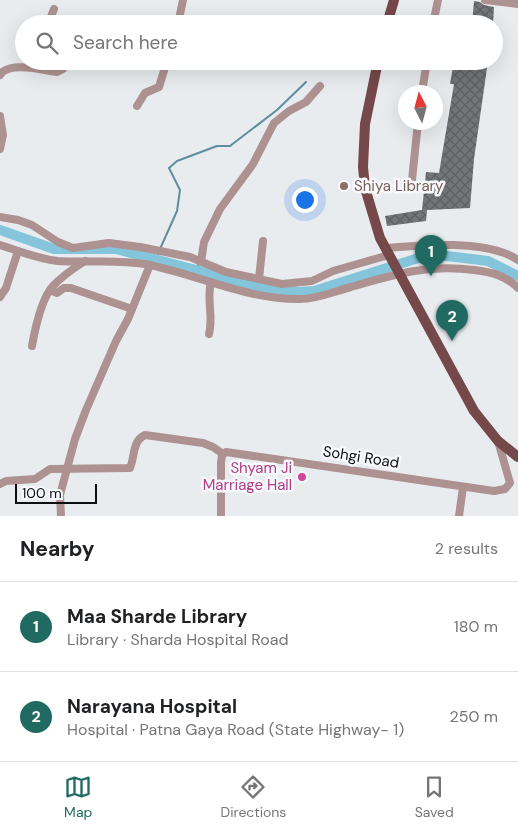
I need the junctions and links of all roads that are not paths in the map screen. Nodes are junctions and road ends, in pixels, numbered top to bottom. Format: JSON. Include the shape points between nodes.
{"nodes":[{"id":1,"x":183,"y":0,"type":"edge"},
{"id":2,"x":394,"y":0,"type":"edge"},
{"id":3,"x":438,"y":0,"type":"edge"},
{"id":4,"x":484,"y":0,"type":"edge"},
{"id":5,"x":505,"y":1,"type":"edge"},
{"id":6,"x":518,"y":4,"type":"edge"},
{"id":7,"x":54,"y":9,"type":"dead end"},
{"id":8,"x":52,"y":15,"type":"edge"},
{"id":9,"x":180,"y":15,"type":"edge"},
{"id":10,"x":390,"y":15,"type":"edge"},
{"id":11,"x":435,"y":15,"type":"edge"},
{"id":12,"x":15,"y":67,"type":"edge"},
{"id":13,"x":165,"y":70,"type":"edge"},
{"id":14,"x":376,"y":70,"type":"edge"},
{"id":15,"x":426,"y":70,"type":"edge"},
{"id":16,"x":0,"y":75,"type":"edge"},
{"id":17,"x":423,"y":85,"type":"edge"},
{"id":18,"x":320,"y":86,"type":"dead end"},
{"id":19,"x":137,"y":106,"type":"dead end"},
{"id":20,"x":0,"y":116,"type":"edge"},
{"id":21,"x":417,"y":130,"type":"edge"},
{"id":22,"x":0,"y":149,"type":"edge"},
{"id":23,"x":412,"y":180,"type":"dead end"},
{"id":24,"x":0,"y":217,"type":"edge"},
{"id":25,"x":263,"y":241,"type":"dead end"},
{"id":26,"x":0,"y":245,"type":"edge"},
{"id":27,"x":18,"y":251,"type":"junction"},
{"id":28,"x":388,"y":254,"type":"junction"},
{"id":29,"x":518,"y":260,"type":"edge"},
{"id":30,"x":85,"y":261,"type":"junction"},
{"id":31,"x":201,"y":261,"type":"junction"},
{"id":32,"x":150,"y":266,"type":"junction"},
{"id":33,"x":398,"y":271,"type":"junction"},
{"id":34,"x":259,"y":279,"type":"junction"},
{"id":35,"x":211,"y":282,"type":"junction"},
{"id":36,"x":518,"y":288,"type":"edge"},
{"id":37,"x":50,"y":290,"type":"junction"},
{"id":38,"x":0,"y":297,"type":"edge"},
{"id":39,"x":132,"y":309,"type":"junction"},
{"id":40,"x":209,"y":334,"type":"dead end"},
{"id":41,"x":32,"y":346,"type":"dead end"},
{"id":42,"x":498,"y":442,"type":"junction"},
{"id":43,"x":223,"y":454,"type":"junction"},
{"id":44,"x":518,"y":457,"type":"edge"},
{"id":45,"x":68,"y":470,"type":"junction"},
{"id":46,"x":0,"y":484,"type":"edge"},
{"id":47,"x":463,"y":487,"type":"junction"},
{"id":48,"x":61,"y":516,"type":"edge"},
{"id":49,"x":221,"y":516,"type":"edge"},
{"id":50,"x":459,"y":516,"type":"edge"}],
"edges":[{"from":1,"to":9,"type":"street"},
{"from":2,"to":10,"type":"main road"},
{"from":3,"to":11,"type":"street"},
{"from":4,"to":5,"type":"street"},
{"from":5,"to":6,"type":"street"},
{"from":7,"to":8,"type":"street"},
{"from":12,"to":16,"type":"street"},
{"from":13,"to":19,"type":"street","via":[[158,87],[144,93]]},
{"from":14,"to":28,"type":"main road","via":[[365,124],[363,167],[365,188]]},
{"from":15,"to":17,"type":"street"},
{"from":18,"to":31,"type":"street","via":[[306,102],[274,123],[253,164],[220,209],[204,242]]},
{"from":20,"to":22,"type":"street","via":[[3,135]]},
{"from":21,"to":23,"type":"street"},
{"from":24,"to":31,"type":"street","via":[[18,220],[73,248],[109,243],[150,248]]},
{"from":25,"to":34,"type":"street"},
{"from":26,"to":27,"type":"street"},
{"from":27,"to":30,"type":"street","via":[[58,261]]},
{"from":27,"to":38,"type":"street"},
{"from":28,"to":29,"type":"street","via":[[421,245],[477,247],[502,252]]},
{"from":28,"to":33,"type":"main road"},
{"from":28,"to":34,"type":"street","via":[[306,283],[282,284]]},
{"from":30,"to":32,"type":"street"},
{"from":30,"to":37,"type":"street"},
{"from":31,"to":34,"type":"street","via":[[219,270]]},
{"from":32,"to":35,"type":"street"},
{"from":32,"to":39,"type":"street"},
{"from":33,"to":35,"type":"street","via":[[326,295],[301,299],[261,295]]},
{"from":33,"to":36,"type":"street","via":[[460,268],[499,275]]},
{"from":33,"to":42,"type":"main road","via":[[474,411]]},
{"from":35,"to":40,"type":"street","via":[[208,298],[212,322]]},
{"from":37,"to":39,"type":"street","via":[[57,293],[71,288]]},
{"from":37,"to":41,"type":"street"},
{"from":39,"to":45,"type":"street","via":[[86,410]]},
{"from":42,"to":44,"type":"main road"},
{"from":42,"to":47,"type":"street","name":"Sohgi Road","via":[[509,486],[494,490]]},
{"from":43,"to":45,"type":"street","via":[[203,443],[145,435],[135,446],[130,468]]},
{"from":43,"to":47,"type":"street","name":"Sohgi Road","via":[[228,452]]},
{"from":43,"to":49,"type":"street"},
{"from":45,"to":46,"type":"street","via":[[50,469],[34,480]]},
{"from":45,"to":48,"type":"street","via":[[60,495]]},
{"from":47,"to":50,"type":"street"}]}
